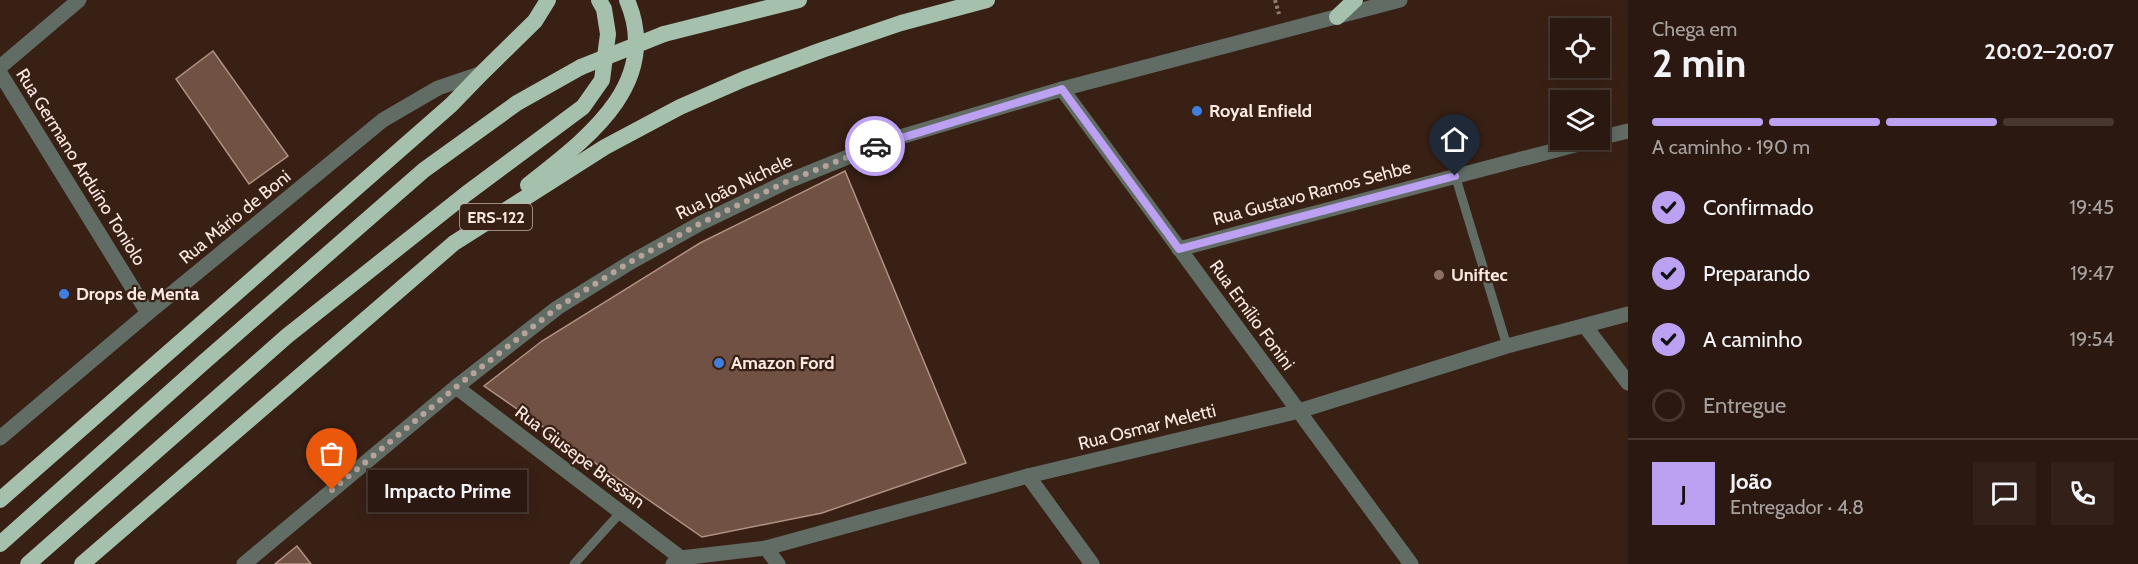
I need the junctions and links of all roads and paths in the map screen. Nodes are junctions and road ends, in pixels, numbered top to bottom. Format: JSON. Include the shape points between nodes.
{"nodes":[{"id":1,"x":79,"y":0,"type":"edge"},
{"id":2,"x":548,"y":0,"type":"edge"},
{"id":3,"x":599,"y":0,"type":"edge"},
{"id":4,"x":627,"y":0,"type":"edge"},
{"id":5,"x":799,"y":0,"type":"edge"},
{"id":6,"x":987,"y":0,"type":"edge"},
{"id":7,"x":1355,"y":0,"type":"edge"},
{"id":8,"x":1400,"y":0,"type":"edge"},
{"id":9,"x":1337,"y":17,"type":"junction"},
{"id":10,"x":0,"y":67,"type":"edge"},
{"id":11,"x":0,"y":73,"type":"edge"},
{"id":12,"x":482,"y":73,"type":"junction"},
{"id":13,"x":1062,"y":89,"type":"junction"},
{"id":14,"x":1628,"y":130,"type":"edge"},
{"id":15,"x":1610,"y":135,"type":"edge"},
{"id":16,"x":1555,"y":150,"type":"edge"},
{"id":17,"x":1455,"y":176,"type":"junction"},
{"id":18,"x":454,"y":243,"type":"junction"},
{"id":19,"x":1179,"y":249,"type":"junction"},
{"id":20,"x":148,"y":313,"type":"junction"},
{"id":21,"x":1628,"y":314,"type":"edge"},
{"id":22,"x":1585,"y":326,"type":"junction"},
{"id":23,"x":1506,"y":346,"type":"junction"},
{"id":24,"x":1628,"y":383,"type":"edge"},
{"id":25,"x":456,"y":387,"type":"junction"},
{"id":26,"x":1299,"y":411,"type":"junction"},
{"id":27,"x":0,"y":438,"type":"edge"},
{"id":28,"x":1028,"y":476,"type":"junction"},
{"id":29,"x":0,"y":500,"type":"edge"},
{"id":30,"x":621,"y":513,"type":"junction"},
{"id":31,"x":0,"y":544,"type":"edge"},
{"id":32,"x":766,"y":548,"type":"junction"},
{"id":33,"x":677,"y":561,"type":"edge"},
{"id":34,"x":28,"y":564,"type":"edge"},
{"id":35,"x":82,"y":564,"type":"edge"},
{"id":36,"x":244,"y":564,"type":"edge"},
{"id":37,"x":574,"y":564,"type":"edge"},
{"id":38,"x":778,"y":564,"type":"edge"},
{"id":39,"x":1092,"y":564,"type":"edge"},
{"id":40,"x":1411,"y":564,"type":"edge"}],
"edges":[{"from":1,"to":10,"type":"street"},
{"from":2,"to":12,"type":"highway","via":[[536,21]]},
{"from":3,"to":34,"type":"highway","via":[[608,34],[602,80],[583,107],[287,336]]},
{"from":4,"to":18,"type":"highway","via":[[636,24],[634,65],[624,92],[582,143]]},
{"from":5,"to":31,"type":"highway","bridge":true,"via":[[664,34],[581,67],[517,104],[424,171]]},
{"from":6,"to":18,"type":"highway","number":"ERS-122","via":[[822,50],[691,103],[605,147]]},
{"from":7,"to":9,"type":"highway"},
{"from":8,"to":9,"type":"street","name":"Rua João Nichele"},
{"from":9,"to":13,"type":"street","name":"Rua João Nichele"},
{"from":11,"to":20,"type":"street","name":"Rua Germano Arduíno Toniolo"},
{"from":12,"to":20,"type":"street","name":"Rua Mário de Boni","via":[[438,88],[383,120]]},
{"from":12,"to":29,"type":"highway","via":[[452,105]]},
{"from":13,"to":19,"type":"street","name":"Rua Emílio Fonini"},
{"from":13,"to":25,"type":"street","name":"Rua João Nichele","via":[[890,140],[786,182],[701,223],[557,308]]},
{"from":14,"to":15,"type":"street"},
{"from":16,"to":17,"type":"street","name":"Rua Gustavo Ramos Sehbe"},
{"from":17,"to":19,"type":"street","name":"Rua Gustavo Ramos Sehbe"},
{"from":17,"to":23,"type":"lane"},
{"from":18,"to":35,"type":"highway","number":"ERS-122"},
{"from":19,"to":26,"type":"street","name":"Rua Emílio Fonini"},
{"from":20,"to":27,"type":"street","name":"Rua Mário de Boni"},
{"from":21,"to":22,"type":"street","name":"Rua Osmar Meletti"},
{"from":22,"to":23,"type":"street","name":"Rua Osmar Meletti"},
{"from":22,"to":24,"type":"street"},
{"from":23,"to":26,"type":"street","name":"Rua Osmar Meletti"},
{"from":25,"to":30,"type":"street","name":"Rua Giusepe Bressan"},
{"from":25,"to":36,"type":"street","name":"Rua João Nichele"},
{"from":26,"to":28,"type":"street","name":"Rua Osmar Meletti"},
{"from":26,"to":40,"type":"street","name":"Rua Emílio Fonini"},
{"from":28,"to":32,"type":"street","name":"Rua Osmar Meletti"},
{"from":28,"to":39,"type":"street"},
{"from":30,"to":33,"type":"street","name":"Rua Giusepe Bressan"},
{"from":30,"to":37,"type":"lane"},
{"from":32,"to":33,"type":"street","name":"Rua Osmar Meletti"},
{"from":32,"to":38,"type":"street"}]}
